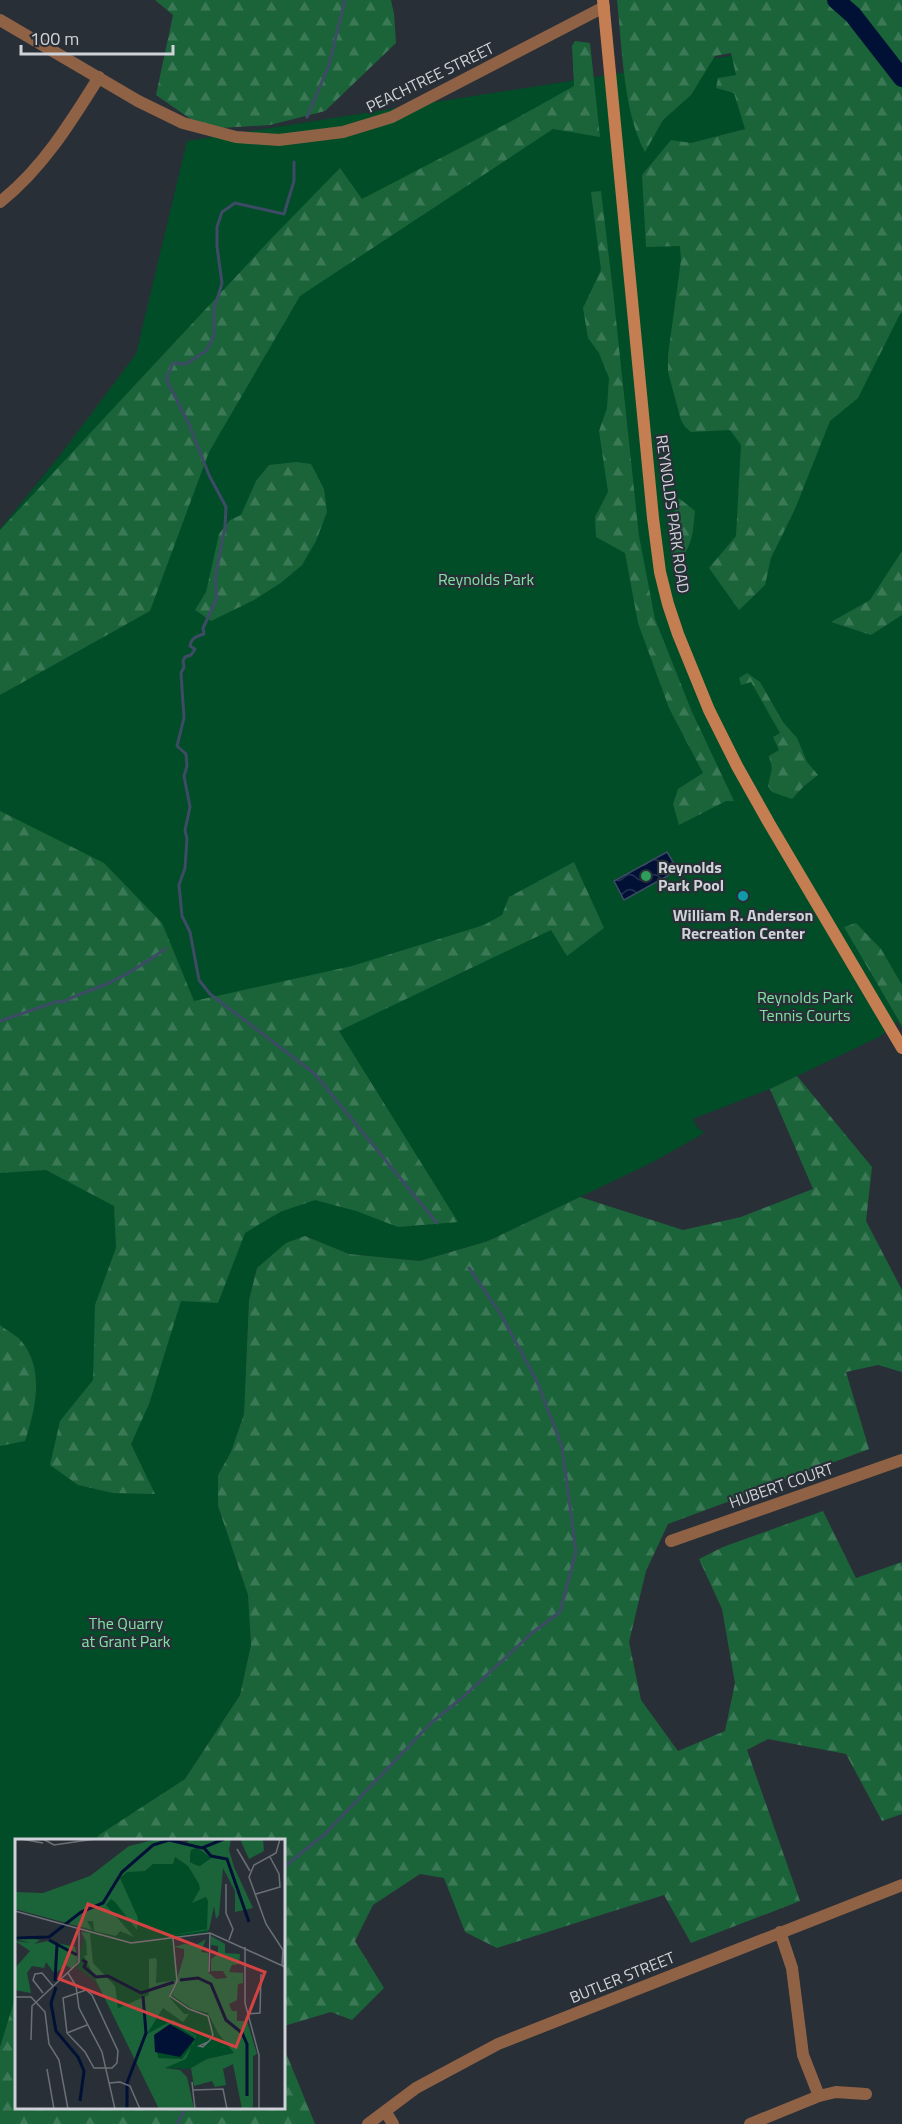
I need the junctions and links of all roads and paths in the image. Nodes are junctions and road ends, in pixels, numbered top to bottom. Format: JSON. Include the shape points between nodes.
{"nodes":[{"id":1,"x":603,"y":3,"type":"edge"},
{"id":2,"x":0,"y":20,"type":"edge"},
{"id":3,"x":99,"y":77,"type":"junction"},
{"id":4,"x":0,"y":202,"type":"edge"},
{"id":5,"x":902,"y":1048,"type":"edge"},
{"id":6,"x":902,"y":1460,"type":"edge"},
{"id":7,"x":670,"y":1541,"type":"dead end"},
{"id":8,"x":902,"y":1885,"type":"edge"},
{"id":9,"x":780,"y":1932,"type":"junction"},
{"id":10,"x":866,"y":2094,"type":"dead end"},
{"id":11,"x":819,"y":2096,"type":"junction"},
{"id":12,"x":385,"y":2111,"type":"junction"},
{"id":13,"x":368,"y":2124,"type":"edge"},
{"id":14,"x":393,"y":2124,"type":"edge"},
{"id":15,"x":750,"y":2124,"type":"edge"}],
"edges":[{"from":1,"to":3,"type":"street","name":"PEACHTREE STREET","via":[[392,117],[295,140],[254,140],[183,123]]},
{"from":1,"to":5,"type":"main road","name":"REYNOLDS PARK ROAD","via":[[653,519],[668,604],[692,670],[737,766]]},
{"from":2,"to":3,"type":"street","name":"PEACHTREE STREET"},
{"from":3,"to":4,"type":"street","via":[[46,155]]},
{"from":6,"to":7,"type":"street","name":"HUBERT COURT"},
{"from":8,"to":9,"type":"street","name":"BUTLER STREET"},
{"from":9,"to":11,"type":"street","via":[[792,1968],[803,2055]]},
{"from":9,"to":12,"type":"street","name":"BUTLER STREET","via":[[498,2044],[416,2088]]},
{"from":10,"to":11,"type":"street","via":[[836,2092]]},
{"from":11,"to":15,"type":"street"},
{"from":12,"to":13,"type":"street","name":"BUTLER STREET"},
{"from":12,"to":14,"type":"street"}]}
